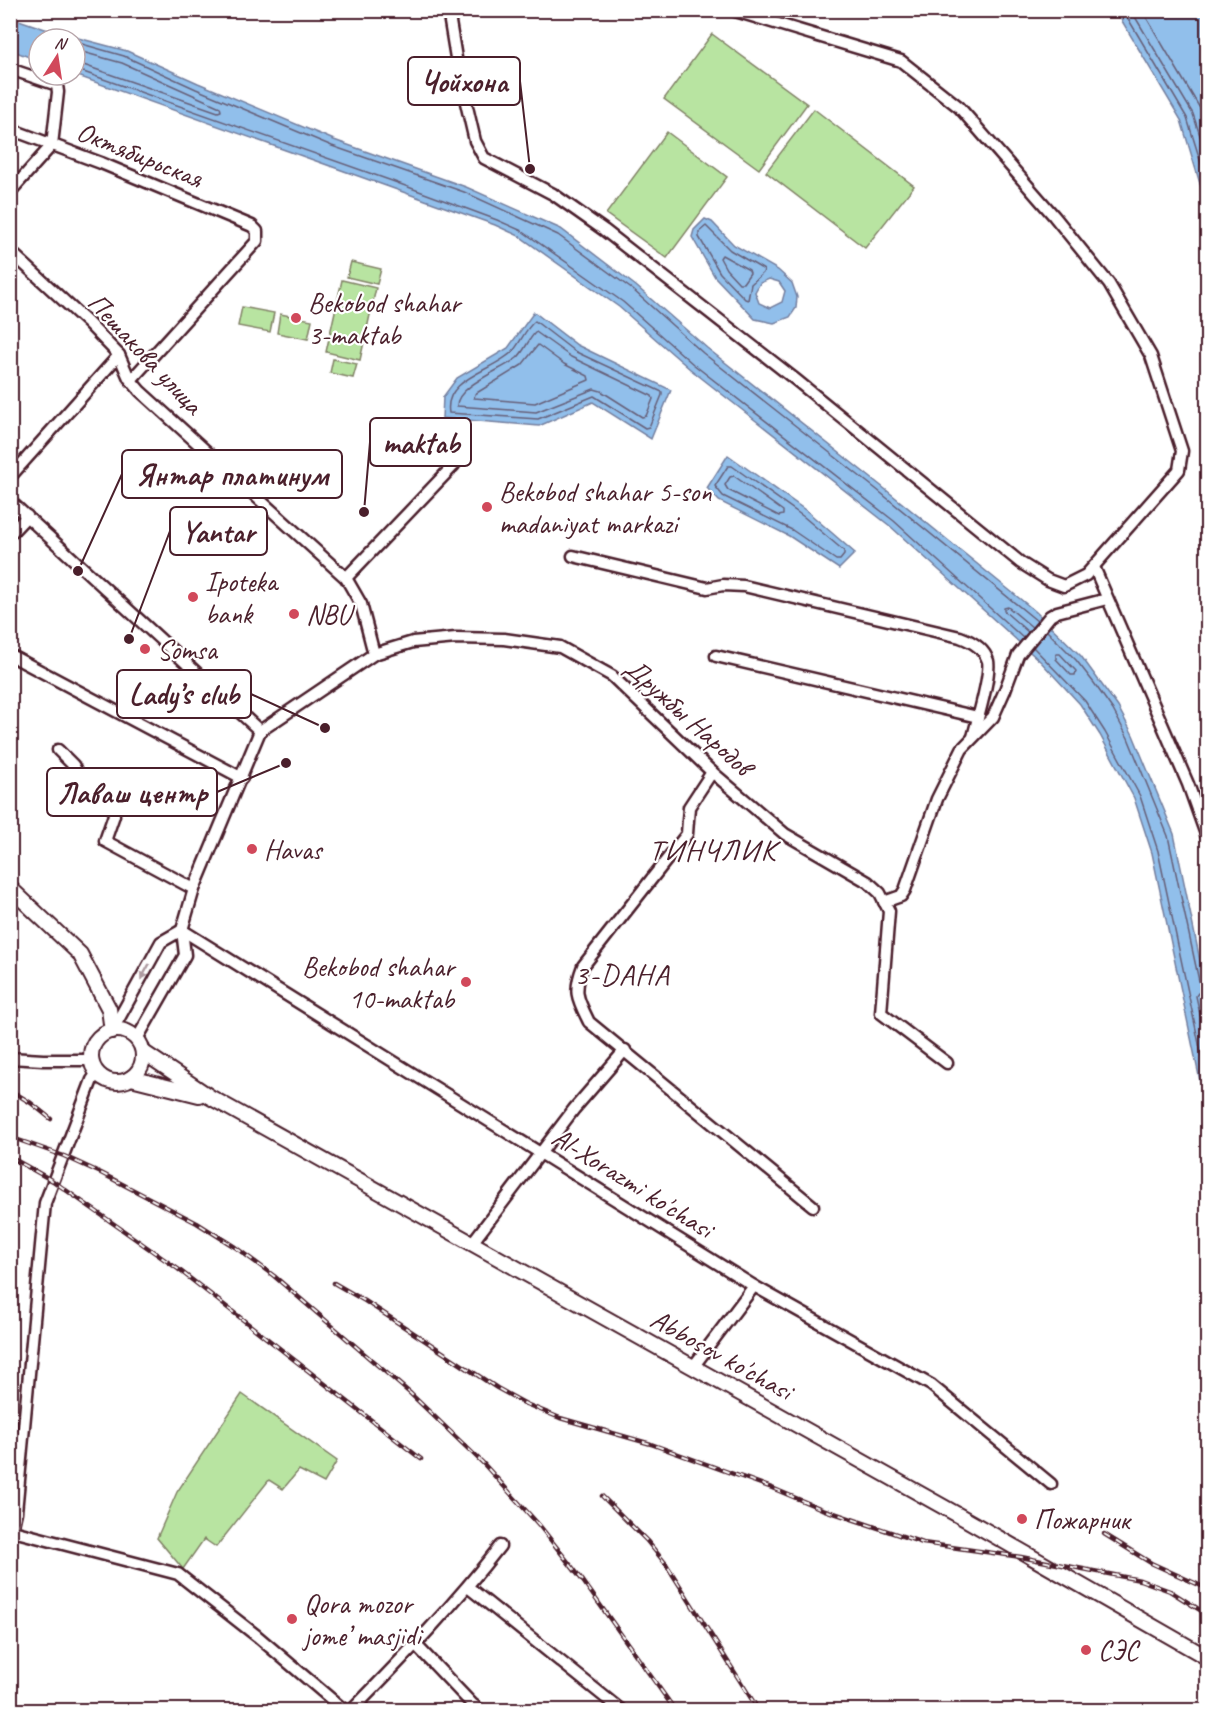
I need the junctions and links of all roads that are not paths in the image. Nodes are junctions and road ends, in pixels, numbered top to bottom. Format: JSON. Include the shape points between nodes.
{"nodes":[{"id":1,"x":448,"y":10,"type":"edge"},
{"id":2,"x":732,"y":10,"type":"edge"},
{"id":3,"x":10,"y":69,"type":"edge"},
{"id":4,"x":10,"y":129,"type":"edge"},
{"id":5,"x":52,"y":145,"type":"junction"},
{"id":6,"x":10,"y":192,"type":"edge"},
{"id":7,"x":10,"y":251,"type":"edge"},
{"id":8,"x":119,"y":355,"type":"junction"},
{"id":9,"x":131,"y":380,"type":"junction"},
{"id":10,"x":454,"y":465,"type":"dead end"},
{"id":11,"x":10,"y":477,"type":"edge"},
{"id":12,"x":10,"y":501,"type":"edge"},
{"id":13,"x":27,"y":516,"type":"junction"},
{"id":14,"x":10,"y":534,"type":"edge"},
{"id":15,"x":573,"y":556,"type":"dead end"},
{"id":16,"x":1094,"y":567,"type":"junction"},
{"id":17,"x":346,"y":578,"type":"junction"},
{"id":18,"x":1107,"y":599,"type":"junction"},
{"id":19,"x":374,"y":654,"type":"junction"},
{"id":20,"x":10,"y":655,"type":"edge"},
{"id":21,"x":716,"y":656,"type":"dead end"},
{"id":22,"x":978,"y":717,"type":"junction"},
{"id":23,"x":260,"y":730,"type":"junction"},
{"id":24,"x":974,"y":737,"type":"junction"},
{"id":25,"x":58,"y":750,"type":"dead end"},
{"id":26,"x":712,"y":772,"type":"junction"},
{"id":27,"x":242,"y":778,"type":"junction"},
{"id":28,"x":1208,"y":840,"type":"edge"},
{"id":29,"x":10,"y":888,"type":"edge"},
{"id":30,"x":194,"y":889,"type":"junction"},
{"id":31,"x":884,"y":902,"type":"junction"},
{"id":32,"x":183,"y":930,"type":"junction"},
{"id":33,"x":112,"y":1031,"type":"junction"},
{"id":34,"x":137,"y":1039,"type":"junction"},
{"id":35,"x":625,"y":1050,"type":"junction"},
{"id":36,"x":143,"y":1052,"type":"junction"},
{"id":37,"x":10,"y":1058,"type":"edge"},
{"id":38,"x":91,"y":1060,"type":"junction"},
{"id":39,"x":947,"y":1064,"type":"dead end"},
{"id":40,"x":97,"y":1073,"type":"junction"},
{"id":41,"x":131,"y":1078,"type":"junction"},
{"id":42,"x":210,"y":1097,"type":"junction"},
{"id":43,"x":541,"y":1153,"type":"junction"},
{"id":44,"x":813,"y":1206,"type":"dead end"},
{"id":45,"x":472,"y":1243,"type":"junction"},
{"id":46,"x":754,"y":1286,"type":"junction"},
{"id":47,"x":693,"y":1366,"type":"junction"},
{"id":48,"x":15,"y":1470,"type":"edge"},
{"id":49,"x":1050,"y":1484,"type":"dead end"},
{"id":50,"x":12,"y":1535,"type":"edge"},
{"id":51,"x":500,"y":1546,"type":"dead end"},
{"id":52,"x":468,"y":1587,"type":"junction"},
{"id":53,"x":416,"y":1645,"type":"junction"},
{"id":54,"x":1208,"y":1658,"type":"edge"},
{"id":55,"x":473,"y":1708,"type":"edge"},
{"id":56,"x":344,"y":1710,"type":"edge"},
{"id":57,"x":352,"y":1710,"type":"edge"},
{"id":58,"x":621,"y":1710,"type":"edge"}],
"edges":[{"from":1,"to":16,"type":"street","via":[[475,141],[484,158],[553,194],[604,230],[1021,563],[1065,586]]},
{"from":2,"to":16,"type":"street","via":[[901,61],[959,106],[1109,284],[1151,356],[1182,451],[1179,470]]},
{"from":3,"to":5,"type":"street","via":[[57,85]]},
{"from":4,"to":5,"type":"street","name":"Октябирьская"},
{"from":5,"to":6,"type":"street"},
{"from":5,"to":9,"type":"street","name":"Октябирьская","via":[[257,231],[257,241]]},
{"from":7,"to":8,"type":"street","name":"Пешакова улица"},
{"from":8,"to":9,"type":"street","name":"Пешакова улица"},
{"from":8,"to":11,"type":"street"},
{"from":9,"to":17,"type":"street","name":"Пешакова улица"},
{"from":10,"to":17,"type":"street"},
{"from":12,"to":13,"type":"street"},
{"from":13,"to":14,"type":"street"},
{"from":13,"to":23,"type":"street"},
{"from":15,"to":22,"type":"street","via":[[707,588],[744,586],[960,637],[980,649],[988,660]]},
{"from":16,"to":18,"type":"street"},
{"from":17,"to":19,"type":"street","name":"Пешакова улица","via":[[361,604]]},
{"from":18,"to":24,"type":"street","via":[[1050,616],[1018,655],[993,717]]},
{"from":18,"to":28,"type":"street","via":[[1188,784]]},
{"from":19,"to":23,"type":"street","name":"Дружбы Народов"},
{"from":19,"to":26,"type":"street","name":"Дружбы Народов","via":[[413,642],[456,638],[504,639],[560,647],[612,676]]},
{"from":20,"to":27,"type":"street"},
{"from":21,"to":22,"type":"street"},
{"from":22,"to":24,"type":"street"},
{"from":23,"to":27,"type":"street"},
{"from":24,"to":31,"type":"street","via":[[962,749],[937,799],[905,890],[901,896]]},
{"from":25,"to":30,"type":"street","via":[[84,783],[113,809],[105,841]]},
{"from":26,"to":31,"type":"street","name":"Дружбы Народов","via":[[785,834],[868,882]]},
{"from":26,"to":35,"type":"street","via":[[689,807],[687,834],[583,966],[577,982],[576,997],[590,1022]]},
{"from":27,"to":30,"type":"street"},
{"from":29,"to":33,"type":"main road","via":[[80,954],[109,1009]]},
{"from":30,"to":32,"type":"street"},
{"from":31,"to":39,"type":"street","via":[[889,911],[881,1013]]},
{"from":32,"to":33,"type":"street","one_way":true,"via":[[161,942]]},
{"from":32,"to":34,"type":"street","via":[[184,955]]},
{"from":32,"to":43,"type":"street","name":"Al-Xorazmi ko'chasi"},
{"from":33,"to":34,"type":"main road","via":[[125,1031]]},
{"from":33,"to":38,"type":"main road","via":[[98,1038]]},
{"from":34,"to":36,"type":"main road"},
{"from":35,"to":43,"type":"street"},
{"from":35,"to":44,"type":"street"},
{"from":36,"to":41,"type":"main road","via":[[141,1067]]},
{"from":36,"to":42,"type":"main road","name":"Abbosov ko'chasi"},
{"from":37,"to":38,"type":"street"},
{"from":38,"to":40,"type":"main road"},
{"from":40,"to":41,"type":"main road","via":[[115,1082]]},
{"from":40,"to":48,"type":"street","via":[[45,1203]]},
{"from":41,"to":42,"type":"main road","name":"Abbosov ko'chasi"},
{"from":42,"to":45,"type":"main road","name":"Abbosov ko'chasi"},
{"from":43,"to":45,"type":"street"},
{"from":43,"to":46,"type":"street","name":"Al-Xorazmi ko'chasi"},
{"from":45,"to":47,"type":"main road","name":"Abbosov ko'chasi"},
{"from":46,"to":47,"type":"street"},
{"from":46,"to":49,"type":"street","name":"Al-Xorazmi ko'chasi","via":[[931,1385]]},
{"from":47,"to":54,"type":"main road","name":"Abbosov ko'chasi"},
{"from":48,"to":50,"type":"street"},
{"from":50,"to":56,"type":"street","via":[[178,1574]]},
{"from":51,"to":52,"type":"street"},
{"from":52,"to":53,"type":"street"},
{"from":52,"to":58,"type":"street"},
{"from":53,"to":55,"type":"street"},
{"from":53,"to":57,"type":"street"}]}
